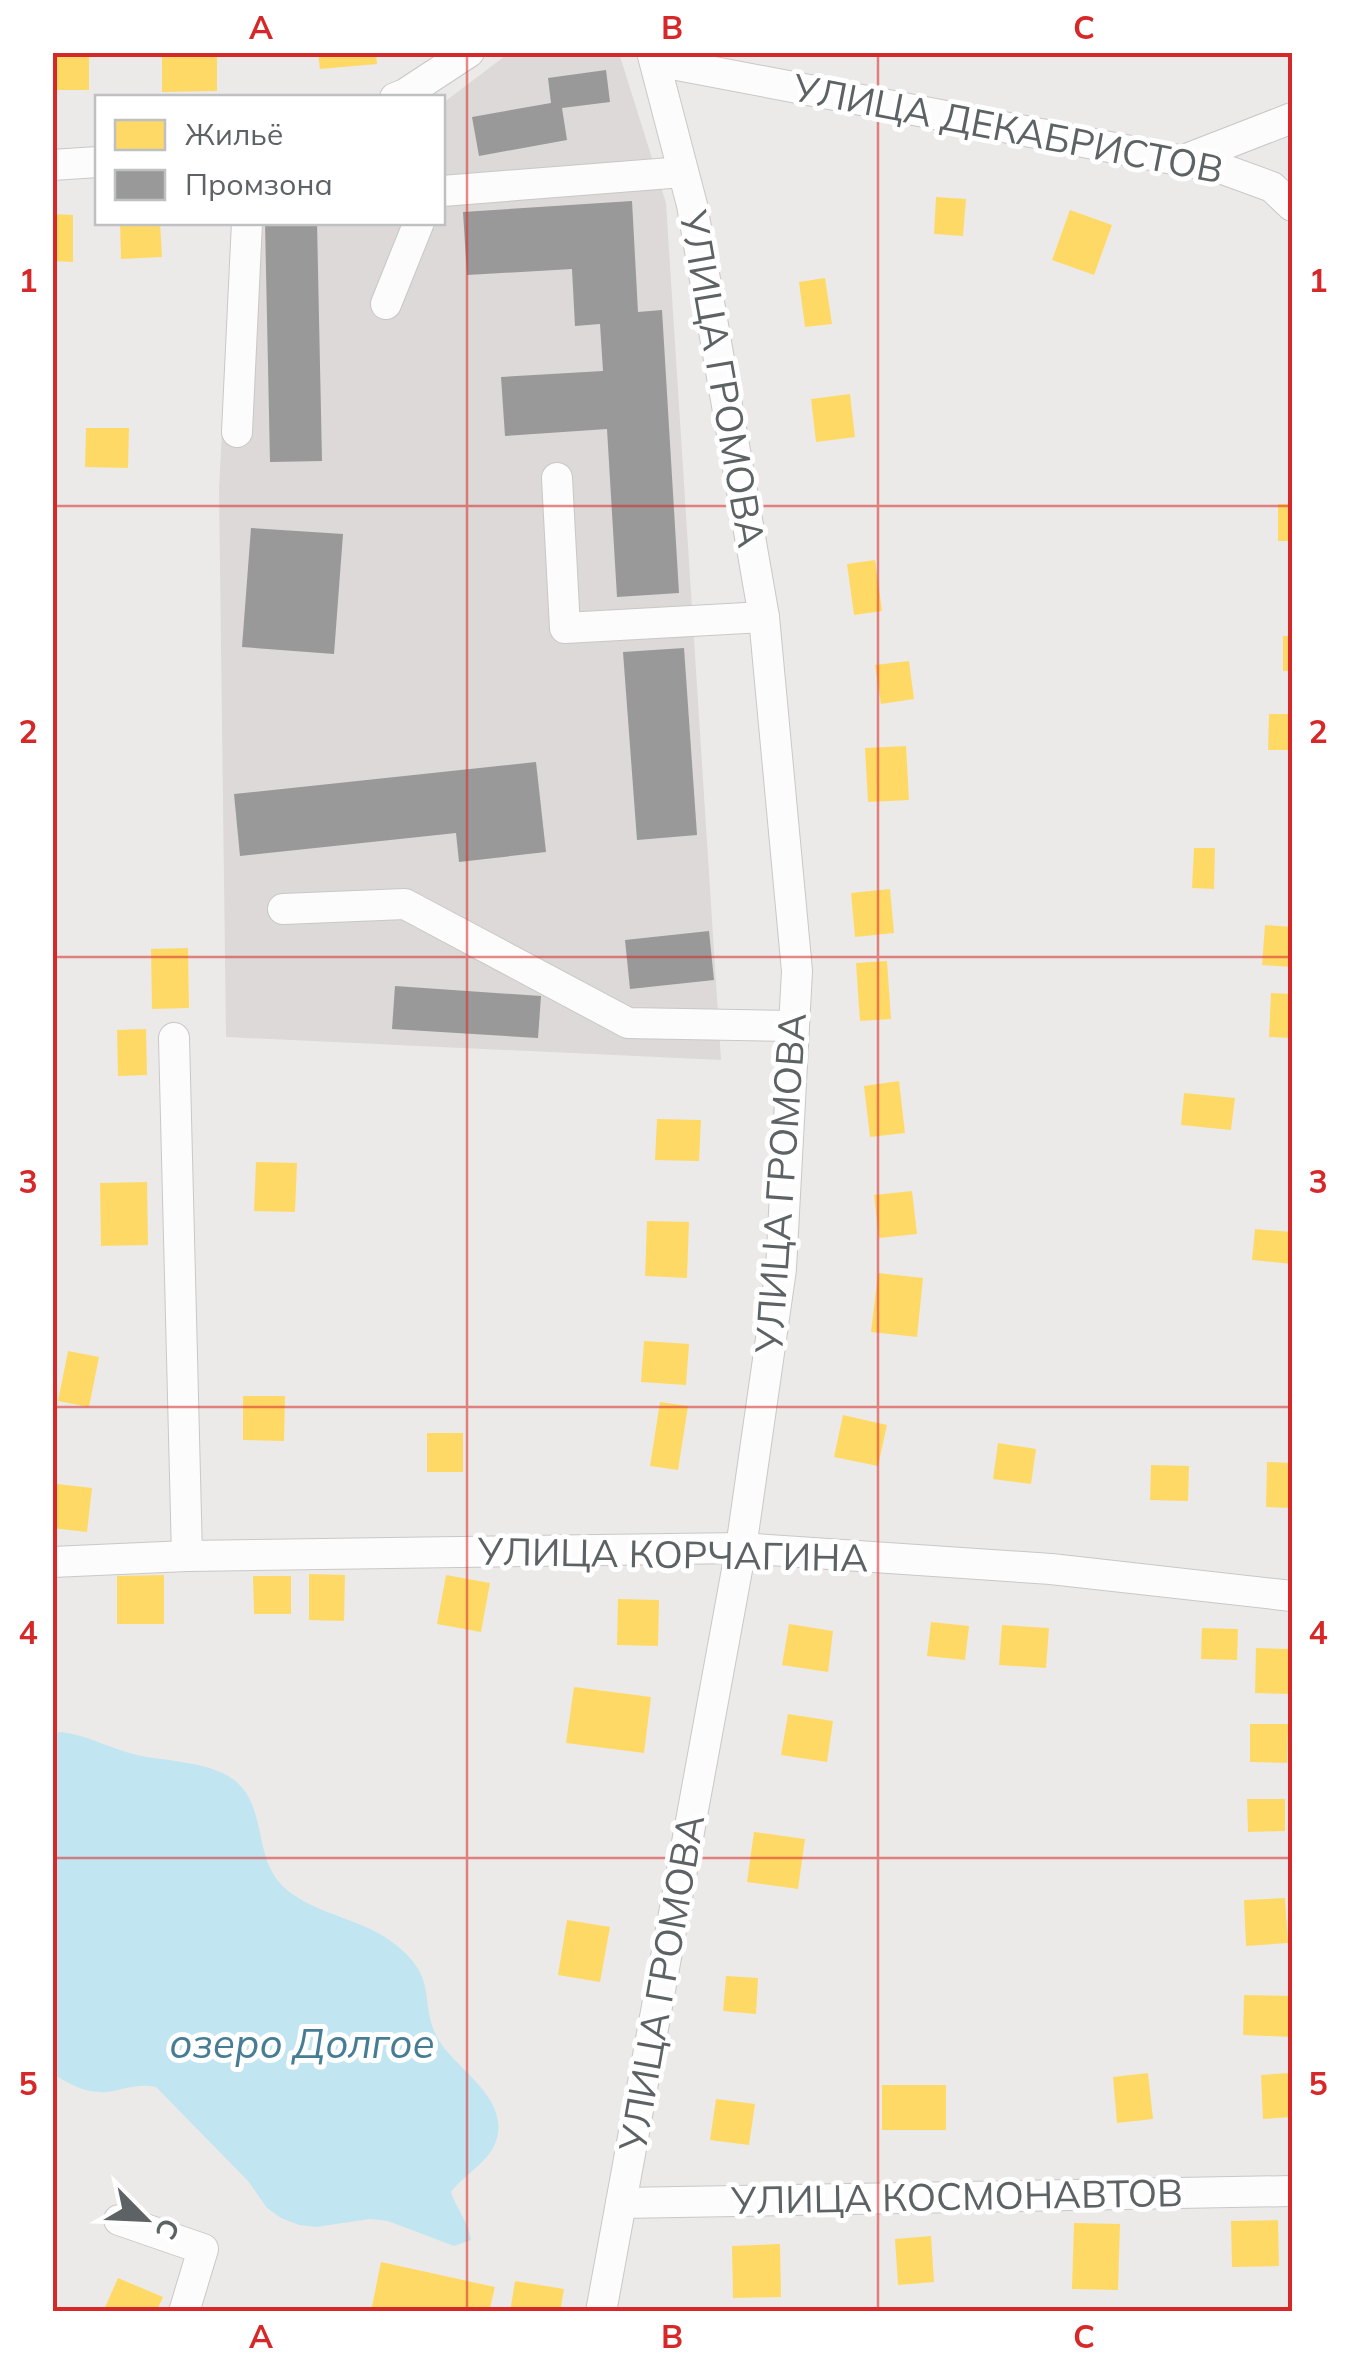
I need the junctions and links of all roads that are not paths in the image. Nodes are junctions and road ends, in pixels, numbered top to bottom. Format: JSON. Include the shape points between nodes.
{"nodes":[{"id":1,"x":469,"y":52,"type":"edge"},
{"id":2,"x":654,"y":56,"type":"edge"},
{"id":3,"x":402,"y":95,"type":"edge"},
{"id":4,"x":1292,"y":118,"type":"edge"},
{"id":5,"x":1181,"y":161,"type":"junction"},
{"id":6,"x":95,"y":162,"type":"edge"},
{"id":7,"x":52,"y":166,"type":"edge"},
{"id":8,"x":683,"y":172,"type":"junction"},
{"id":9,"x":445,"y":191,"type":"edge"},
{"id":10,"x":1286,"y":195,"type":"edge"},
{"id":11,"x":247,"y":225,"type":"edge"},
{"id":12,"x":418,"y":225,"type":"edge"},
{"id":13,"x":386,"y":304,"type":"dead end"},
{"id":14,"x":237,"y":432,"type":"dead end"},
{"id":15,"x":558,"y":478,"type":"dead end"},
{"id":16,"x":764,"y":617,"type":"junction"},
{"id":17,"x":283,"y":909,"type":"dead end"},
{"id":18,"x":794,"y":1026,"type":"junction"},
{"id":19,"x":174,"y":1038,"type":"dead end"},
{"id":20,"x":741,"y":1548,"type":"junction"},
{"id":21,"x":188,"y":1556,"type":"junction"},
{"id":22,"x":52,"y":1562,"type":"edge"},
{"id":23,"x":1292,"y":1596,"type":"edge"},
{"id":24,"x":1292,"y":2191,"type":"edge"},
{"id":25,"x":622,"y":2204,"type":"junction"},
{"id":26,"x":119,"y":2220,"type":"dead end"},
{"id":27,"x":184,"y":2312,"type":"edge"},
{"id":28,"x":600,"y":2312,"type":"edge"}],
"edges":[{"from":1,"to":3,"type":"street"},
{"from":2,"to":5,"type":"street","name":"УЛИЦА ДЕКАБРИСТОВ"},
{"from":2,"to":8,"type":"street","name":"УЛИЦА ГРОМОВА"},
{"from":4,"to":5,"type":"street"},
{"from":5,"to":10,"type":"street","name":"УЛИЦА ДЕКАБРИСТОВ","via":[[1220,168]]},
{"from":6,"to":7,"type":"street"},
{"from":8,"to":9,"type":"street"},
{"from":8,"to":16,"type":"street","name":"УЛИЦА ГРОМОВА"},
{"from":11,"to":14,"type":"street"},
{"from":12,"to":13,"type":"street"},
{"from":15,"to":16,"type":"street","via":[[566,628]]},
{"from":16,"to":18,"type":"street","name":"УЛИЦА ГРОМОВА","via":[[796,971]]},
{"from":17,"to":18,"type":"street","via":[[405,904],[628,1023]]},
{"from":18,"to":20,"type":"street","name":"УЛИЦА ГРОМОВА","via":[[781,1268]]},
{"from":19,"to":21,"type":"street"},
{"from":20,"to":21,"type":"street","name":"УЛИЦА КОРЧАГИНА"},
{"from":20,"to":23,"type":"street","name":"УЛИЦА КОРЧАГИНА","via":[[1051,1568]]},
{"from":20,"to":25,"type":"street","name":"УЛИЦА ГРОМОВА"},
{"from":21,"to":22,"type":"street","name":"УЛИЦА КОРЧАГИНА"},
{"from":24,"to":25,"type":"street","name":"УЛИЦА КОСМОНАВТОВ"},
{"from":25,"to":28,"type":"street","name":"УЛИЦА ГРОМОВА"},
{"from":26,"to":27,"type":"street","via":[[203,2249]]}]}
